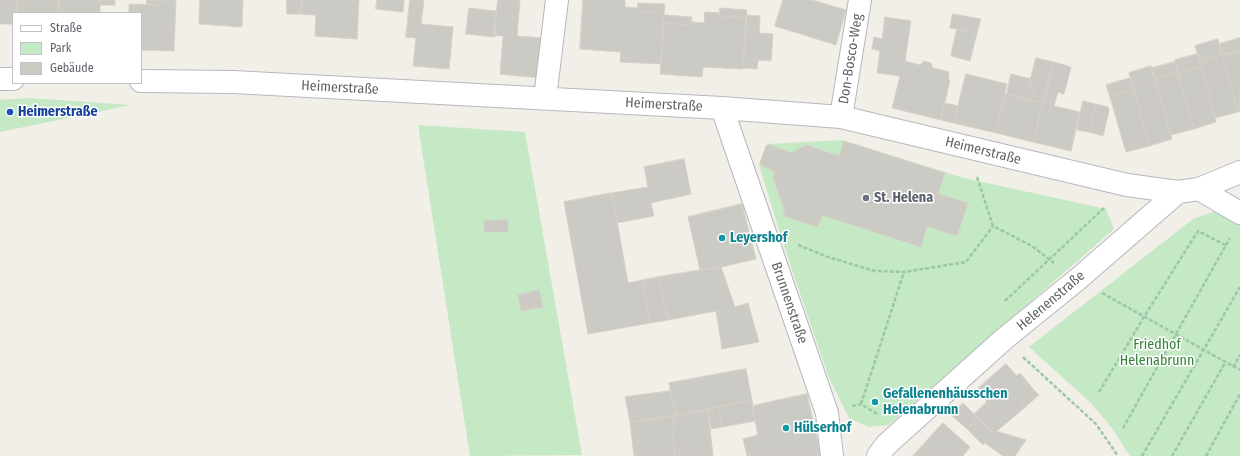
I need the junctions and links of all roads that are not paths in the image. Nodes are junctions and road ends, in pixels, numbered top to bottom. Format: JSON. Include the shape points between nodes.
{"nodes":[{"id":1,"x":557,"y":0,"type":"edge"},
{"id":2,"x":860,"y":0,"type":"edge"},
{"id":3,"x":0,"y":79,"type":"edge"},
{"id":4,"x":12,"y":79,"type":"edge"},
{"id":5,"x":142,"y":81,"type":"edge"},
{"id":6,"x":545,"y":98,"type":"junction"},
{"id":7,"x":722,"y":108,"type":"junction"},
{"id":8,"x":841,"y":117,"type":"junction"},
{"id":9,"x":1240,"y":172,"type":"edge"},
{"id":10,"x":1189,"y":190,"type":"junction"},
{"id":11,"x":1237,"y":222,"type":"edge"},
{"id":12,"x":832,"y":456,"type":"edge"},
{"id":13,"x":878,"y":456,"type":"edge"}],
"edges":[{"from":1,"to":6,"type":"street"},
{"from":2,"to":8,"type":"street","name":"Don-Bosco-Weg"},
{"from":3,"to":4,"type":"street"},
{"from":5,"to":6,"type":"street","name":"Heimerstraße","via":[[233,82]]},
{"from":6,"to":7,"type":"street","name":"Heimerstraße"},
{"from":7,"to":8,"type":"street","name":"Heimerstraße"},
{"from":7,"to":12,"type":"street","name":"Brunnenstraße","via":[[827,413]]},
{"from":8,"to":10,"type":"street","name":"Heimerstraße","via":[[1127,186]]},
{"from":9,"to":10,"type":"street","name":"Helenenstraße"},
{"from":10,"to":11,"type":"street"},
{"from":10,"to":13,"type":"street","name":"Helenenstraße","via":[[1004,339],[886,445]]}]}
